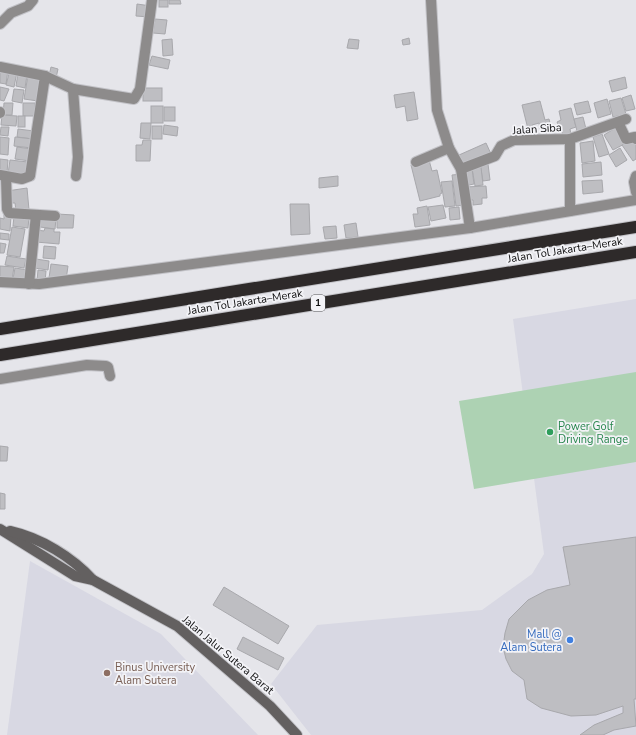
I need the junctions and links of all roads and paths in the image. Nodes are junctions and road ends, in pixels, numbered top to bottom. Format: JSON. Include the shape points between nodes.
{"nodes":[{"id":1,"x":33,"y":0,"type":"edge"},
{"id":2,"x":152,"y":0,"type":"edge"},
{"id":3,"x":431,"y":0,"type":"edge"},
{"id":4,"x":0,"y":24,"type":"edge"},
{"id":5,"x":0,"y":67,"type":"edge"},
{"id":6,"x":46,"y":76,"type":"junction"},
{"id":7,"x":73,"y":88,"type":"junction"},
{"id":8,"x":570,"y":139,"type":"junction"},
{"id":9,"x":636,"y":139,"type":"edge"},
{"id":10,"x":449,"y":148,"type":"junction"},
{"id":11,"x":416,"y":162,"type":"dead end"},
{"id":12,"x":462,"y":169,"type":"junction"},
{"id":13,"x":3,"y":176,"type":"edge"},
{"id":14,"x":76,"y":176,"type":"dead end"},
{"id":15,"x":636,"y":176,"type":"edge"},
{"id":16,"x":636,"y":192,"type":"edge"},
{"id":17,"x":636,"y":200,"type":"edge"},
{"id":18,"x":570,"y":211,"type":"junction"},
{"id":19,"x":36,"y":215,"type":"junction"},
{"id":20,"x":55,"y":216,"type":"dead end"},
{"id":21,"x":636,"y":227,"type":"edge"},
{"id":22,"x":470,"y":228,"type":"junction"},
{"id":23,"x":636,"y":252,"type":"edge"},
{"id":24,"x":0,"y":282,"type":"edge"},
{"id":25,"x":29,"y":284,"type":"junction"},
{"id":26,"x":0,"y":328,"type":"edge"},
{"id":27,"x":0,"y":355,"type":"edge"},
{"id":28,"x":110,"y":376,"type":"dead end"},
{"id":29,"x":0,"y":379,"type":"edge"},
{"id":30,"x":1,"y":529,"type":"edge"},
{"id":31,"x":297,"y":735,"type":"edge"}],
"edges":[{"from":1,"to":4,"type":"street","via":[[28,6],[11,13]]},
{"from":2,"to":7,"type":"street","via":[[140,89],[134,100]]},
{"from":3,"to":10,"type":"street","via":[[437,110]]},
{"from":5,"to":6,"type":"street"},
{"from":6,"to":7,"type":"street"},
{"from":6,"to":13,"type":"street","via":[[30,176],[22,179]]},
{"from":7,"to":14,"type":"street","via":[[78,157]]},
{"from":8,"to":9,"type":"street","name":"Jalan Siba","via":[[622,121],[626,139]]},
{"from":8,"to":12,"type":"street","name":"Jalan Siba","via":[[514,140],[502,146],[495,156]]},
{"from":8,"to":18,"type":"street"},
{"from":10,"to":11,"type":"street"},
{"from":10,"to":12,"type":"street"},
{"from":12,"to":22,"type":"street"},
{"from":13,"to":19,"type":"street","via":[[7,211],[12,214]]},
{"from":15,"to":16,"type":"street"},
{"from":17,"to":18,"type":"street"},
{"from":18,"to":22,"type":"street"},
{"from":19,"to":20,"type":"street"},
{"from":19,"to":25,"type":"street"},
{"from":21,"to":26,"type":"highway","name":"Jalan Tol Jakarta–Merak","number":"1"},
{"from":22,"to":25,"type":"street"},
{"from":23,"to":27,"type":"highway","name":"Jalan Tol Jakarta–Merak","number":"1"},
{"from":24,"to":25,"type":"street"},
{"from":28,"to":29,"type":"street","via":[[106,366],[87,365]]},
{"from":30,"to":31,"type":"street","name":"Jalan Jalur Sutera Barat","via":[[75,576],[93,580],[177,626],[270,706]]}]}
